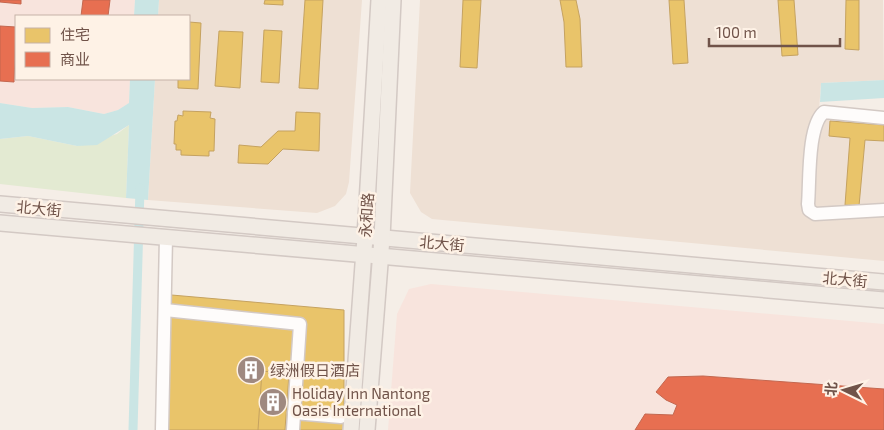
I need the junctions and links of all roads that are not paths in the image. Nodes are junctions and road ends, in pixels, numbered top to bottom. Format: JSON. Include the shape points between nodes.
{"nodes":[{"id":1,"x":378,"y":0,"type":"edge"},
{"id":2,"x":393,"y":0,"type":"edge"},
{"id":3,"x":884,"y":118,"type":"edge"},
{"id":4,"x":0,"y":204,"type":"edge"},
{"id":5,"x":884,"y":210,"type":"edge"},
{"id":6,"x":0,"y":222,"type":"edge"},
{"id":7,"x":166,"y":237,"type":"junction"},
{"id":8,"x":365,"y":237,"type":"junction"},
{"id":9,"x":382,"y":238,"type":"junction"},
{"id":10,"x":364,"y":254,"type":"junction"},
{"id":11,"x":380,"y":255,"type":"junction"},
{"id":12,"x":884,"y":282,"type":"edge"},
{"id":13,"x":884,"y":300,"type":"edge"},
{"id":14,"x":165,"y":310,"type":"junction"},
{"id":15,"x":294,"y":413,"type":"junction"},
{"id":16,"x":341,"y":417,"type":"dead end"},
{"id":17,"x":162,"y":430,"type":"edge"},
{"id":18,"x":293,"y":430,"type":"edge"},
{"id":19,"x":302,"y":430,"type":"edge"},
{"id":20,"x":351,"y":430,"type":"edge"},
{"id":21,"x":367,"y":430,"type":"edge"}],
"edges":[{"from":1,"to":8,"type":"main road","name":"永和路"},
{"from":2,"to":9,"type":"main road","name":"永和路"},
{"from":3,"to":5,"type":"street","via":[[824,112],[819,116],[813,136],[808,204],[809,210],[815,214]]},
{"from":4,"to":8,"type":"main road","name":"北大街"},
{"from":6,"to":7,"type":"main road","name":"北大街"},
{"from":7,"to":10,"type":"main road","name":"北大街"},
{"from":7,"to":14,"type":"street"},
{"from":8,"to":9,"type":"main road","name":"北大街"},
{"from":8,"to":10,"type":"main road","name":"永和路"},
{"from":9,"to":11,"type":"main road","name":"永和路"},
{"from":9,"to":12,"type":"main road","name":"北大街"},
{"from":10,"to":11,"type":"main road","name":"北大街"},
{"from":10,"to":20,"type":"main road","name":"永和路"},
{"from":11,"to":13,"type":"main road","name":"北大街"},
{"from":11,"to":21,"type":"main road","name":"永和路"},
{"from":14,"to":15,"type":"street","via":[[300,324]]},
{"from":14,"to":17,"type":"street"},
{"from":15,"to":16,"type":"street"},
{"from":15,"to":18,"type":"street"},
{"from":15,"to":19,"type":"street"}]}
